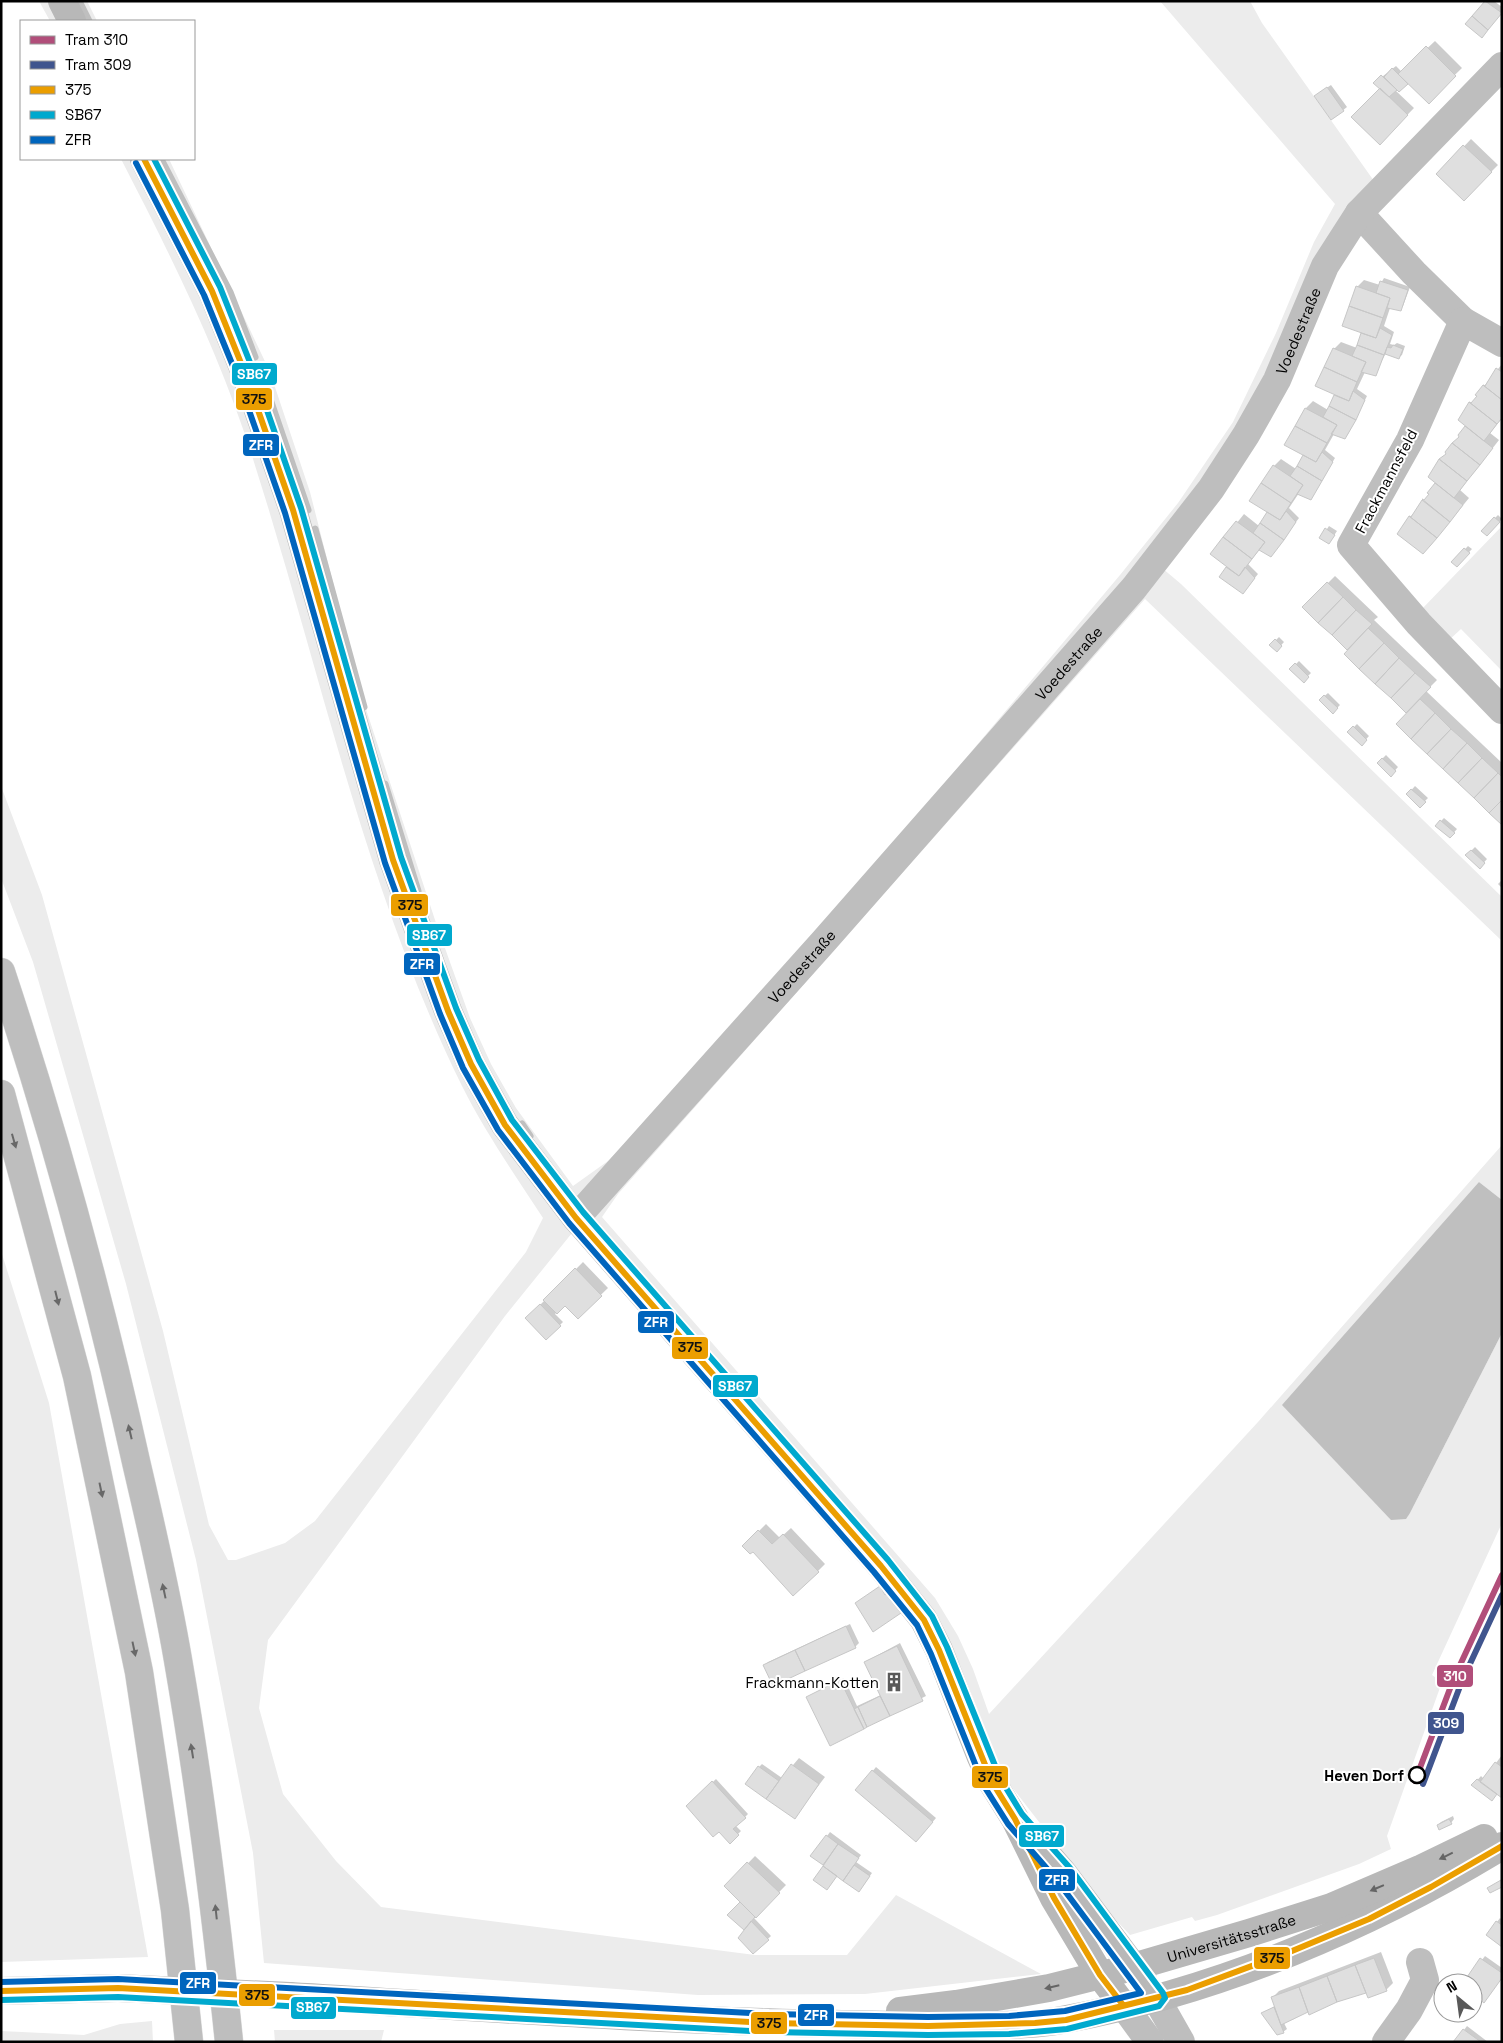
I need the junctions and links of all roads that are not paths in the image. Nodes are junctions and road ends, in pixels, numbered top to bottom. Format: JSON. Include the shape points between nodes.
{"nodes":[{"id":1,"x":62,"y":1,"type":"edge"},
{"id":2,"x":72,"y":20,"type":"edge"},
{"id":3,"x":1502,"y":66,"type":"edge"},
{"id":4,"x":145,"y":160,"type":"edge"},
{"id":5,"x":1360,"y":213,"type":"junction"},
{"id":6,"x":1463,"y":321,"type":"junction"},
{"id":7,"x":1502,"y":343,"type":"edge"},
{"id":8,"x":1502,"y":710,"type":"edge"},
{"id":9,"x":1,"y":972,"type":"edge"},
{"id":10,"x":1,"y":1094,"type":"edge"},
{"id":11,"x":576,"y":1218,"type":"junction"},
{"id":12,"x":1015,"y":1819,"type":"junction"},
{"id":13,"x":1502,"y":1830,"type":"edge"},
{"id":14,"x":1502,"y":1846,"type":"edge"},
{"id":15,"x":1420,"y":1962,"type":"dead end"},
{"id":16,"x":1133,"y":1967,"type":"junction"},
{"id":17,"x":1100,"y":1975,"type":"junction"},
{"id":18,"x":1,"y":1991,"type":"edge"},
{"id":19,"x":1156,"y":1998,"type":"junction"},
{"id":20,"x":1123,"y":2006,"type":"junction"},
{"id":21,"x":769,"y":2023,"type":"junction"},
{"id":22,"x":189,"y":2042,"type":"edge"},
{"id":23,"x":229,"y":2042,"type":"edge"},
{"id":24,"x":1150,"y":2042,"type":"edge"},
{"id":25,"x":1181,"y":2042,"type":"edge"},
{"id":26,"x":1386,"y":2042,"type":"edge"}],
"edges":[{"from":1,"to":2,"type":"street"},
{"from":3,"to":5,"type":"main road","name":"Voedestraße"},
{"from":4,"to":11,"type":"street","via":[[212,291],[245,373],[293,510],[393,860],[448,1011],[471,1064],[505,1124]]},
{"from":5,"to":6,"type":"main road"},
{"from":5,"to":11,"type":"main road","name":"Voedestraße","via":[[1325,266],[1276,380],[1246,435],[1211,490],[1174,539],[830,934]]},
{"from":6,"to":7,"type":"main road"},
{"from":6,"to":8,"type":"main road","name":"Frackmannsfeld","via":[[1410,440],[1351,546],[1419,624]]},
{"from":23,"to":9,"type":"main road","one_way":true,"via":[[210,1864],[178,1657],[147,1510],[112,1351],[76,1213]]},
{"from":10,"to":22,"type":"main road","one_way":true,"via":[[77,1376],[139,1672],[174,1910]]},
{"from":11,"to":12,"type":"street","via":[[881,1566],[924,1620],[992,1782]]},
{"from":12,"to":16,"type":"street","via":[[1063,1873]]},
{"from":12,"to":17,"type":"street","via":[[1054,1898]]},
{"from":13,"to":16,"type":"street","name":"Universitätsstraße","one_way":true,"via":[[1331,1907]]},
{"from":14,"to":19,"type":"street","name":"Universitätsstraße","via":[[1369,1919],[1187,1990]]},
{"from":15,"to":26,"type":"main road","via":[[1425,1980]]},
{"from":16,"to":17,"type":"street","name":"Universitätsstraße"},
{"from":16,"to":19,"type":"street"},
{"from":17,"to":20,"type":"street"},
{"from":17,"to":21,"type":"street","name":"Universitätsstraße","one_way":true,"via":[[1049,1988],[956,2004]]},
{"from":18,"to":21,"type":"street","name":"Universitätsstraße","bridge":true,"via":[[118,1988]]},
{"from":19,"to":20,"type":"street","name":"Universitätsstraße"},
{"from":19,"to":25,"type":"main road"},
{"from":20,"to":21,"type":"street","name":"Universitätsstraße","via":[[1066,2020],[1010,2025]]},
{"from":20,"to":24,"type":"main road"}]}
